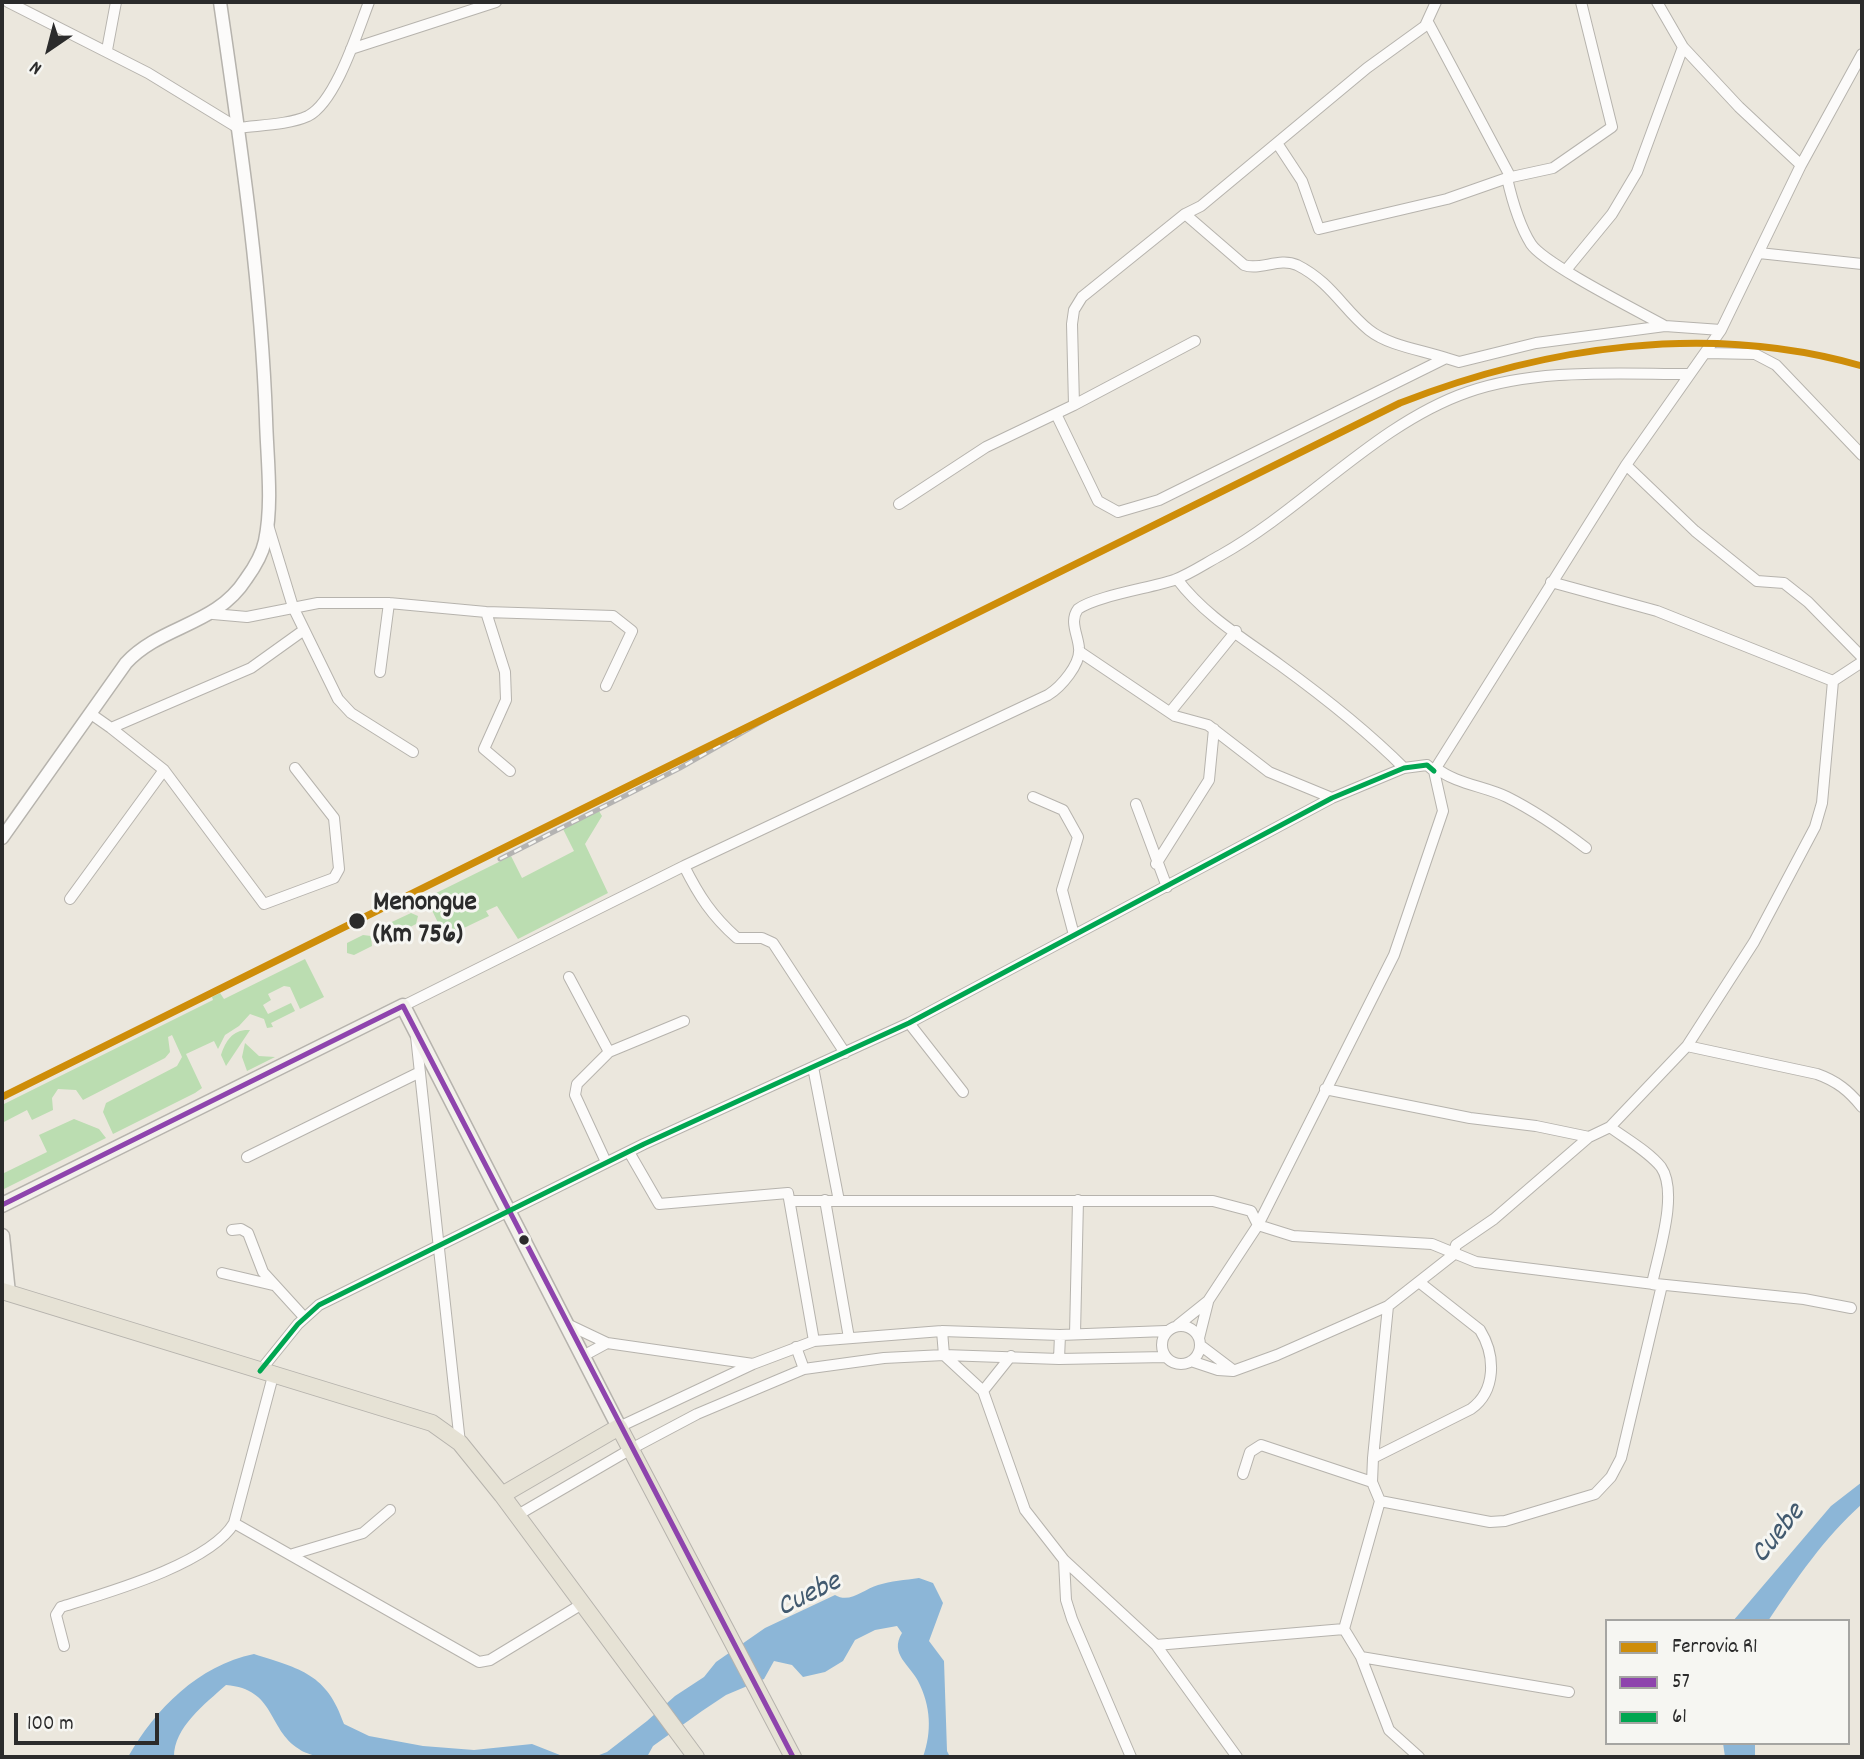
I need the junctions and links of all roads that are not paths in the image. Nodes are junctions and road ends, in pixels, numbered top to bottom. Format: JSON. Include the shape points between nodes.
{"nodes":[{"id":1,"x":8,"y":2,"type":"edge"},
{"id":2,"x":116,"y":2,"type":"edge"},
{"id":3,"x":220,"y":2,"type":"edge"},
{"id":4,"x":369,"y":2,"type":"edge"},
{"id":5,"x":496,"y":2,"type":"edge"},
{"id":6,"x":1436,"y":2,"type":"edge"},
{"id":7,"x":1581,"y":2,"type":"edge"},
{"id":8,"x":1657,"y":2,"type":"edge"},
{"id":9,"x":1425,"y":26,"type":"junction"},
{"id":10,"x":1683,"y":47,"type":"junction"},
{"id":11,"x":351,"y":48,"type":"junction"},
{"id":12,"x":107,"y":50,"type":"junction"},
{"id":13,"x":1862,"y":54,"type":"edge"},
{"id":14,"x":238,"y":128,"type":"junction"},
{"id":15,"x":1277,"y":143,"type":"junction"},
{"id":16,"x":1801,"y":164,"type":"junction"},
{"id":17,"x":1507,"y":178,"type":"junction"},
{"id":18,"x":1185,"y":214,"type":"junction"},
{"id":19,"x":1759,"y":253,"type":"junction"},
{"id":20,"x":1862,"y":264,"type":"edge"},
{"id":21,"x":1566,"y":270,"type":"junction"},
{"id":22,"x":1665,"y":326,"type":"junction"},
{"id":23,"x":1721,"y":330,"type":"junction"},
{"id":24,"x":1195,"y":341,"type":"dead end"},
{"id":25,"x":1706,"y":353,"type":"junction"},
{"id":26,"x":1446,"y":358,"type":"junction"},
{"id":27,"x":1689,"y":374,"type":"junction"},
{"id":28,"x":1074,"y":405,"type":"junction"},
{"id":29,"x":1057,"y":415,"type":"junction"},
{"id":30,"x":1862,"y":455,"type":"edge"},
{"id":31,"x":1626,"y":465,"type":"junction"},
{"id":32,"x":899,"y":504,"type":"dead end"},
{"id":33,"x":268,"y":524,"type":"junction"},
{"id":34,"x":1177,"y":579,"type":"junction"},
{"id":35,"x":1551,"y":582,"type":"junction"},
{"id":36,"x":389,"y":603,"type":"junction"},
{"id":37,"x":293,"y":607,"type":"junction"},
{"id":38,"x":486,"y":612,"type":"junction"},
{"id":39,"x":213,"y":614,"type":"junction"},
{"id":40,"x":304,"y":630,"type":"junction"},
{"id":41,"x":1236,"y":631,"type":"junction"},
{"id":42,"x":1080,"y":652,"type":"junction"},
{"id":43,"x":1862,"y":659,"type":"edge"},
{"id":44,"x":380,"y":672,"type":"dead end"},
{"id":45,"x":1833,"y":681,"type":"junction"},
{"id":46,"x":606,"y":687,"type":"dead end"},
{"id":47,"x":1171,"y":711,"type":"junction"},
{"id":48,"x":91,"y":714,"type":"junction"},
{"id":49,"x":111,"y":728,"type":"junction"},
{"id":50,"x":1214,"y":729,"type":"junction"},
{"id":51,"x":413,"y":752,"type":"dead end"},
{"id":52,"x":295,"y":768,"type":"dead end"},
{"id":53,"x":1404,"y":768,"type":"junction"},
{"id":54,"x":1435,"y":769,"type":"junction"},
{"id":55,"x":164,"y":770,"type":"junction"},
{"id":56,"x":510,"y":771,"type":"dead end"},
{"id":57,"x":1033,"y":797,"type":"dead end"},
{"id":58,"x":1332,"y":798,"type":"junction"},
{"id":59,"x":1136,"y":804,"type":"dead end"},
{"id":60,"x":2,"y":838,"type":"edge"},
{"id":61,"x":1586,"y":848,"type":"dead end"},
{"id":62,"x":1156,"y":864,"type":"junction"},
{"id":63,"x":684,"y":866,"type":"junction"},
{"id":64,"x":1167,"y":887,"type":"junction"},
{"id":65,"x":70,"y":899,"type":"dead end"},
{"id":66,"x":1074,"y":935,"type":"junction"},
{"id":67,"x":569,"y":977,"type":"dead end"},
{"id":68,"x":403,"y":1006,"type":"junction"},
{"id":69,"x":684,"y":1021,"type":"dead end"},
{"id":70,"x":909,"y":1023,"type":"junction"},
{"id":71,"x":415,"y":1030,"type":"junction"},
{"id":72,"x":1687,"y":1046,"type":"junction"},
{"id":73,"x":609,"y":1052,"type":"junction"},
{"id":74,"x":845,"y":1053,"type":"junction"},
{"id":75,"x":813,"y":1067,"type":"junction"},
{"id":76,"x":418,"y":1073,"type":"junction"},
{"id":77,"x":1325,"y":1089,"type":"junction"},
{"id":78,"x":963,"y":1092,"type":"dead end"},
{"id":79,"x":1862,"y":1107,"type":"edge"},
{"id":80,"x":1610,"y":1127,"type":"junction"},
{"id":81,"x":1589,"y":1137,"type":"junction"},
{"id":82,"x":629,"y":1152,"type":"junction"},
{"id":83,"x":247,"y":1157,"type":"dead end"},
{"id":84,"x":606,"y":1162,"type":"junction"},
{"id":85,"x":825,"y":1200,"type":"junction"},
{"id":86,"x":1078,"y":1200,"type":"junction"},
{"id":87,"x":792,"y":1201,"type":"junction"},
{"id":88,"x":839,"y":1201,"type":"junction"},
{"id":89,"x":2,"y":1205,"type":"edge"},
{"id":90,"x":508,"y":1209,"type":"junction"},
{"id":91,"x":1258,"y":1225,"type":"junction"},
{"id":92,"x":232,"y":1230,"type":"dead end"},
{"id":93,"x":2,"y":1236,"type":"edge"},
{"id":94,"x":437,"y":1247,"type":"junction"},
{"id":95,"x":1453,"y":1255,"type":"junction"},
{"id":96,"x":222,"y":1273,"type":"dead end"},
{"id":97,"x":1419,"y":1282,"type":"junction"},
{"id":98,"x":273,"y":1285,"type":"junction"},
{"id":99,"x":1657,"y":1285,"type":"junction"},
{"id":100,"x":5,"y":1292,"type":"edge"},
{"id":101,"x":1208,"y":1301,"type":"junction"},
{"id":102,"x":1388,"y":1306,"type":"junction"},
{"id":103,"x":1852,"y":1308,"type":"dead end"},
{"id":104,"x":304,"y":1317,"type":"junction"},
{"id":105,"x":565,"y":1323,"type":"junction"},
{"id":106,"x":1178,"y":1325,"type":"junction"},
{"id":107,"x":942,"y":1331,"type":"junction"},
{"id":108,"x":1166,"y":1331,"type":"junction"},
{"id":109,"x":1060,"y":1335,"type":"junction"},
{"id":110,"x":1075,"y":1335,"type":"junction"},
{"id":111,"x":849,"y":1338,"type":"junction"},
{"id":112,"x":814,"y":1341,"type":"junction"},
{"id":113,"x":1200,"y":1342,"type":"junction"},
{"id":114,"x":607,"y":1343,"type":"junction"},
{"id":115,"x":796,"y":1347,"type":"junction"},
{"id":116,"x":944,"y":1355,"type":"junction"},
{"id":117,"x":583,"y":1356,"type":"junction"},
{"id":118,"x":1012,"y":1356,"type":"junction"},
{"id":119,"x":1166,"y":1357,"type":"junction"},
{"id":120,"x":1059,"y":1359,"type":"junction"},
{"id":121,"x":1191,"y":1361,"type":"junction"},
{"id":122,"x":753,"y":1364,"type":"junction"},
{"id":123,"x":804,"y":1369,"type":"junction"},
{"id":124,"x":1233,"y":1371,"type":"junction"},
{"id":125,"x":267,"y":1373,"type":"junction"},
{"id":126,"x":983,"y":1391,"type":"junction"},
{"id":127,"x":620,"y":1427,"type":"junction"},
{"id":128,"x":460,"y":1443,"type":"junction"},
{"id":129,"x":631,"y":1448,"type":"junction"},
{"id":130,"x":1373,"y":1458,"type":"junction"},
{"id":131,"x":541,"y":1472,"type":"junction"},
{"id":132,"x":1243,"y":1474,"type":"dead end"},
{"id":133,"x":1372,"y":1482,"type":"junction"},
{"id":134,"x":554,"y":1492,"type":"junction"},
{"id":135,"x":502,"y":1495,"type":"junction"},
{"id":136,"x":1380,"y":1501,"type":"junction"},
{"id":137,"x":390,"y":1510,"type":"dead end"},
{"id":138,"x":516,"y":1516,"type":"junction"},
{"id":139,"x":234,"y":1523,"type":"junction"},
{"id":140,"x":293,"y":1554,"type":"junction"},
{"id":141,"x":1064,"y":1560,"type":"junction"},
{"id":142,"x":582,"y":1604,"type":"junction"},
{"id":143,"x":1344,"y":1629,"type":"junction"},
{"id":144,"x":1156,"y":1645,"type":"junction"},
{"id":145,"x":64,"y":1646,"type":"dead end"},
{"id":146,"x":1361,"y":1657,"type":"junction"},
{"id":147,"x":1569,"y":1692,"type":"dead end"},
{"id":148,"x":778,"y":1730,"type":"junction"},
{"id":149,"x":696,"y":1757,"type":"edge"},
{"id":150,"x":774,"y":1757,"type":"edge"},
{"id":151,"x":793,"y":1757,"type":"edge"},
{"id":152,"x":1131,"y":1757,"type":"edge"},
{"id":153,"x":1237,"y":1757,"type":"edge"},
{"id":154,"x":1419,"y":1757,"type":"edge"}],
"edges":[{"from":1,"to":12,"type":"street"},
{"from":2,"to":12,"type":"street"},
{"from":3,"to":14,"type":"street"},
{"from":4,"to":11,"type":"street"},
{"from":5,"to":11,"type":"street"},
{"from":6,"to":9,"type":"street"},
{"from":7,"to":17,"type":"street","via":[[1612,127],[1553,168]]},
{"from":8,"to":10,"type":"street"},
{"from":9,"to":15,"type":"street"},
{"from":9,"to":17,"type":"street","via":[[1429,24],[1447,57],[1510,176]]},
{"from":10,"to":16,"type":"street"},
{"from":10,"to":21,"type":"street","via":[[1637,172],[1612,214]]},
{"from":11,"to":14,"type":"street","via":[[331,91],[310,115]]},
{"from":12,"to":14,"type":"street"},
{"from":13,"to":16,"type":"street"},
{"from":14,"to":33,"type":"street","via":[[259,298]]},
{"from":15,"to":17,"type":"street","via":[[1302,181],[1319,229],[1447,199]]},
{"from":15,"to":18,"type":"street"},
{"from":16,"to":19,"type":"street"},
{"from":17,"to":21,"type":"street","via":[[1532,246]]},
{"from":18,"to":26,"type":"street","via":[[1244,265],[1292,263],[1324,283],[1378,336]]},
{"from":18,"to":28,"type":"street","via":[[1077,304],[1072,324]]},
{"from":19,"to":20,"type":"street"},
{"from":19,"to":23,"type":"street"},
{"from":21,"to":22,"type":"street"},
{"from":22,"to":23,"type":"street"},
{"from":22,"to":26,"type":"street","via":[[1536,343],[1459,362]]},
{"from":23,"to":25,"type":"street"},
{"from":24,"to":28,"type":"street"},
{"from":25,"to":27,"type":"street"},
{"from":25,"to":30,"type":"street","via":[[1755,354],[1776,365]]},
{"from":26,"to":29,"type":"street","via":[[1159,500],[1118,512],[1098,501]]},
{"from":27,"to":31,"type":"street"},
{"from":27,"to":34,"type":"street","via":[[1532,378],[1469,392],[1387,437],[1272,524]]},
{"from":28,"to":29,"type":"street"},
{"from":29,"to":32,"type":"street","via":[[986,447]]},
{"from":31,"to":35,"type":"street"},
{"from":31,"to":43,"type":"street","via":[[1695,531],[1757,581],[1784,583],[1800,596]]},
{"from":33,"to":37,"type":"street"},
{"from":33,"to":39,"type":"street","via":[[256,565]]},
{"from":34,"to":41,"type":"street","via":[[1215,621]]},
{"from":34,"to":42,"type":"street","via":[[1082,606],[1073,620]]},
{"from":35,"to":45,"type":"street","via":[[1657,611]]},
{"from":35,"to":54,"type":"street"},
{"from":36,"to":37,"type":"street"},
{"from":36,"to":38,"type":"street"},
{"from":36,"to":44,"type":"street"},
{"from":37,"to":39,"type":"street","via":[[247,617]]},
{"from":37,"to":40,"type":"street"},
{"from":38,"to":46,"type":"street","via":[[619,618],[632,631]]},
{"from":38,"to":56,"type":"street","via":[[505,672],[506,700],[484,749]]},
{"from":39,"to":48,"type":"street","via":[[141,649]]},
{"from":40,"to":49,"type":"street","via":[[251,668]]},
{"from":40,"to":51,"type":"street","via":[[344,707]]},
{"from":41,"to":47,"type":"street"},
{"from":41,"to":53,"type":"street","via":[[1356,722]]},
{"from":42,"to":47,"type":"street"},
{"from":42,"to":63,"type":"street","via":[[1068,676],[1048,695]]},
{"from":43,"to":45,"type":"street"},
{"from":45,"to":72,"type":"street","via":[[1822,803],[1815,827],[1754,942]]},
{"from":47,"to":50,"type":"street"},
{"from":48,"to":49,"type":"street"},
{"from":48,"to":60,"type":"street"},
{"from":49,"to":55,"type":"street"},
{"from":50,"to":58,"type":"street","via":[[1269,772]]},
{"from":50,"to":62,"type":"street","via":[[1209,780]]},
{"from":52,"to":55,"type":"street","via":[[332,814],[339,869],[334,878],[268,904],[260,902]]},
{"from":53,"to":54,"type":"street","via":[[1427,765]]},
{"from":53,"to":58,"type":"street"},
{"from":54,"to":61,"type":"street","via":[[1527,808]]},
{"from":54,"to":77,"type":"street","via":[[1443,811],[1420,888],[1394,955]]},
{"from":55,"to":65,"type":"street"},
{"from":57,"to":66,"type":"street","via":[[1063,810],[1078,837],[1062,890]]},
{"from":58,"to":64,"type":"street"},
{"from":59,"to":62,"type":"street"},
{"from":62,"to":64,"type":"street"},
{"from":63,"to":68,"type":"street"},
{"from":63,"to":74,"type":"street","via":[[706,908],[737,938],[762,938],[772,943]]},
{"from":64,"to":66,"type":"street"},
{"from":66,"to":70,"type":"street"},
{"from":67,"to":73,"type":"street"},
{"from":68,"to":71,"type":"main road"},
{"from":68,"to":89,"type":"main road"},
{"from":69,"to":73,"type":"street"},
{"from":70,"to":74,"type":"street"},
{"from":70,"to":78,"type":"street"},
{"from":71,"to":76,"type":"street"},
{"from":71,"to":90,"type":"main road"},
{"from":72,"to":79,"type":"street","via":[[1832,1079]]},
{"from":72,"to":80,"type":"street"},
{"from":73,"to":84,"type":"street","via":[[575,1089]]},
{"from":74,"to":75,"type":"street"},
{"from":75,"to":82,"type":"street"},
{"from":75,"to":88,"type":"street"},
{"from":76,"to":83,"type":"street"},
{"from":76,"to":94,"type":"street"},
{"from":77,"to":81,"type":"street"},
{"from":77,"to":91,"type":"street"},
{"from":80,"to":81,"type":"street"},
{"from":80,"to":99,"type":"street","via":[[1653,1160],[1666,1178],[1669,1198]]},
{"from":81,"to":95,"type":"street","via":[[1494,1219],[1456,1245]]},
{"from":82,"to":84,"type":"street"},
{"from":82,"to":87,"type":"street","via":[[659,1204],[788,1193]]},
{"from":84,"to":90,"type":"street"},
{"from":85,"to":87,"type":"street"},
{"from":85,"to":88,"type":"street"},
{"from":85,"to":111,"type":"street"},
{"from":86,"to":88,"type":"street"},
{"from":86,"to":91,"type":"street","via":[[1213,1201],[1251,1210]]},
{"from":86,"to":110,"type":"street"},
{"from":87,"to":112,"type":"street"},
{"from":90,"to":94,"type":"street"},
{"from":90,"to":105,"type":"main road"},
{"from":91,"to":95,"type":"street","via":[[1293,1236],[1432,1244]]},
{"from":91,"to":101,"type":"street"},
{"from":92,"to":98,"type":"street","via":[[248,1233],[261,1269]]},
{"from":93,"to":100,"type":"main road"},
{"from":94,"to":104,"type":"street","via":[[319,1305]]},
{"from":94,"to":128,"type":"street"},
{"from":95,"to":97,"type":"street"},
{"from":95,"to":99,"type":"street","via":[[1476,1262]]},
{"from":96,"to":98,"type":"street"},
{"from":97,"to":102,"type":"street"},
{"from":97,"to":130,"type":"street","via":[[1480,1330],[1491,1360],[1491,1380],[1483,1401]]},
{"from":98,"to":104,"type":"street"},
{"from":99,"to":103,"type":"street"},
{"from":99,"to":136,"type":"street","via":[[1621,1458],[1595,1494],[1520,1518],[1490,1522]]},
{"from":100,"to":125,"type":"main road"},
{"from":101,"to":106,"type":"street"},
{"from":101,"to":113,"type":"street"},
{"from":102,"to":124,"type":"street"},
{"from":102,"to":130,"type":"street"},
{"from":104,"to":125,"type":"street"},
{"from":105,"to":114,"type":"street"},
{"from":105,"to":117,"type":"main road"},
{"from":106,"to":108,"type":"street"},
{"from":106,"to":113,"type":"street","via":[[1191,1328]]},
{"from":107,"to":109,"type":"street"},
{"from":107,"to":111,"type":"street"},
{"from":107,"to":116,"type":"street"},
{"from":108,"to":110,"type":"street"},
{"from":108,"to":119,"type":"street","via":[[1161,1344]]},
{"from":109,"to":110,"type":"street"},
{"from":109,"to":120,"type":"street"},
{"from":111,"to":112,"type":"street"},
{"from":112,"to":115,"type":"street"},
{"from":113,"to":121,"type":"street"},
{"from":113,"to":124,"type":"street"},
{"from":114,"to":117,"type":"street"},
{"from":114,"to":122,"type":"street"},
{"from":115,"to":122,"type":"street"},
{"from":115,"to":123,"type":"street"},
{"from":116,"to":118,"type":"street"},
{"from":116,"to":123,"type":"street"},
{"from":116,"to":126,"type":"street"},
{"from":117,"to":127,"type":"main road"},
{"from":118,"to":120,"type":"street"},
{"from":118,"to":126,"type":"street"},
{"from":119,"to":120,"type":"street"},
{"from":119,"to":121,"type":"street","via":[[1178,1364]]},
{"from":121,"to":124,"type":"street"},
{"from":122,"to":127,"type":"street"},
{"from":123,"to":129,"type":"street"},
{"from":125,"to":128,"type":"main road","via":[[432,1423]]},
{"from":125,"to":139,"type":"street"},
{"from":126,"to":141,"type":"street","via":[[1026,1510]]},
{"from":127,"to":129,"type":"main road"},
{"from":127,"to":131,"type":"main road"},
{"from":128,"to":135,"type":"main road"},
{"from":129,"to":134,"type":"street"},
{"from":129,"to":148,"type":"main road"},
{"from":130,"to":133,"type":"street"},
{"from":131,"to":134,"type":"street"},
{"from":131,"to":135,"type":"main road"},
{"from":132,"to":133,"type":"street","via":[[1250,1452],[1261,1445]]},
{"from":133,"to":136,"type":"street"},
{"from":134,"to":138,"type":"street"},
{"from":135,"to":138,"type":"main road"},
{"from":136,"to":143,"type":"street"},
{"from":137,"to":140,"type":"street","via":[[363,1533]]},
{"from":138,"to":142,"type":"main road"},
{"from":139,"to":140,"type":"street"},
{"from":139,"to":145,"type":"street","via":[[219,1542],[145,1580],[61,1607],[56,1615]]},
{"from":140,"to":142,"type":"street","via":[[479,1662],[490,1660]]},
{"from":141,"to":144,"type":"street"},
{"from":141,"to":152,"type":"street","via":[[1072,1619]]},
{"from":142,"to":149,"type":"main road"},
{"from":143,"to":144,"type":"street"},
{"from":143,"to":146,"type":"street"},
{"from":144,"to":153,"type":"street"},
{"from":146,"to":147,"type":"street"},
{"from":146,"to":154,"type":"street","via":[[1390,1730]]},
{"from":148,"to":150,"type":"main road"},
{"from":148,"to":151,"type":"main road"}]}
